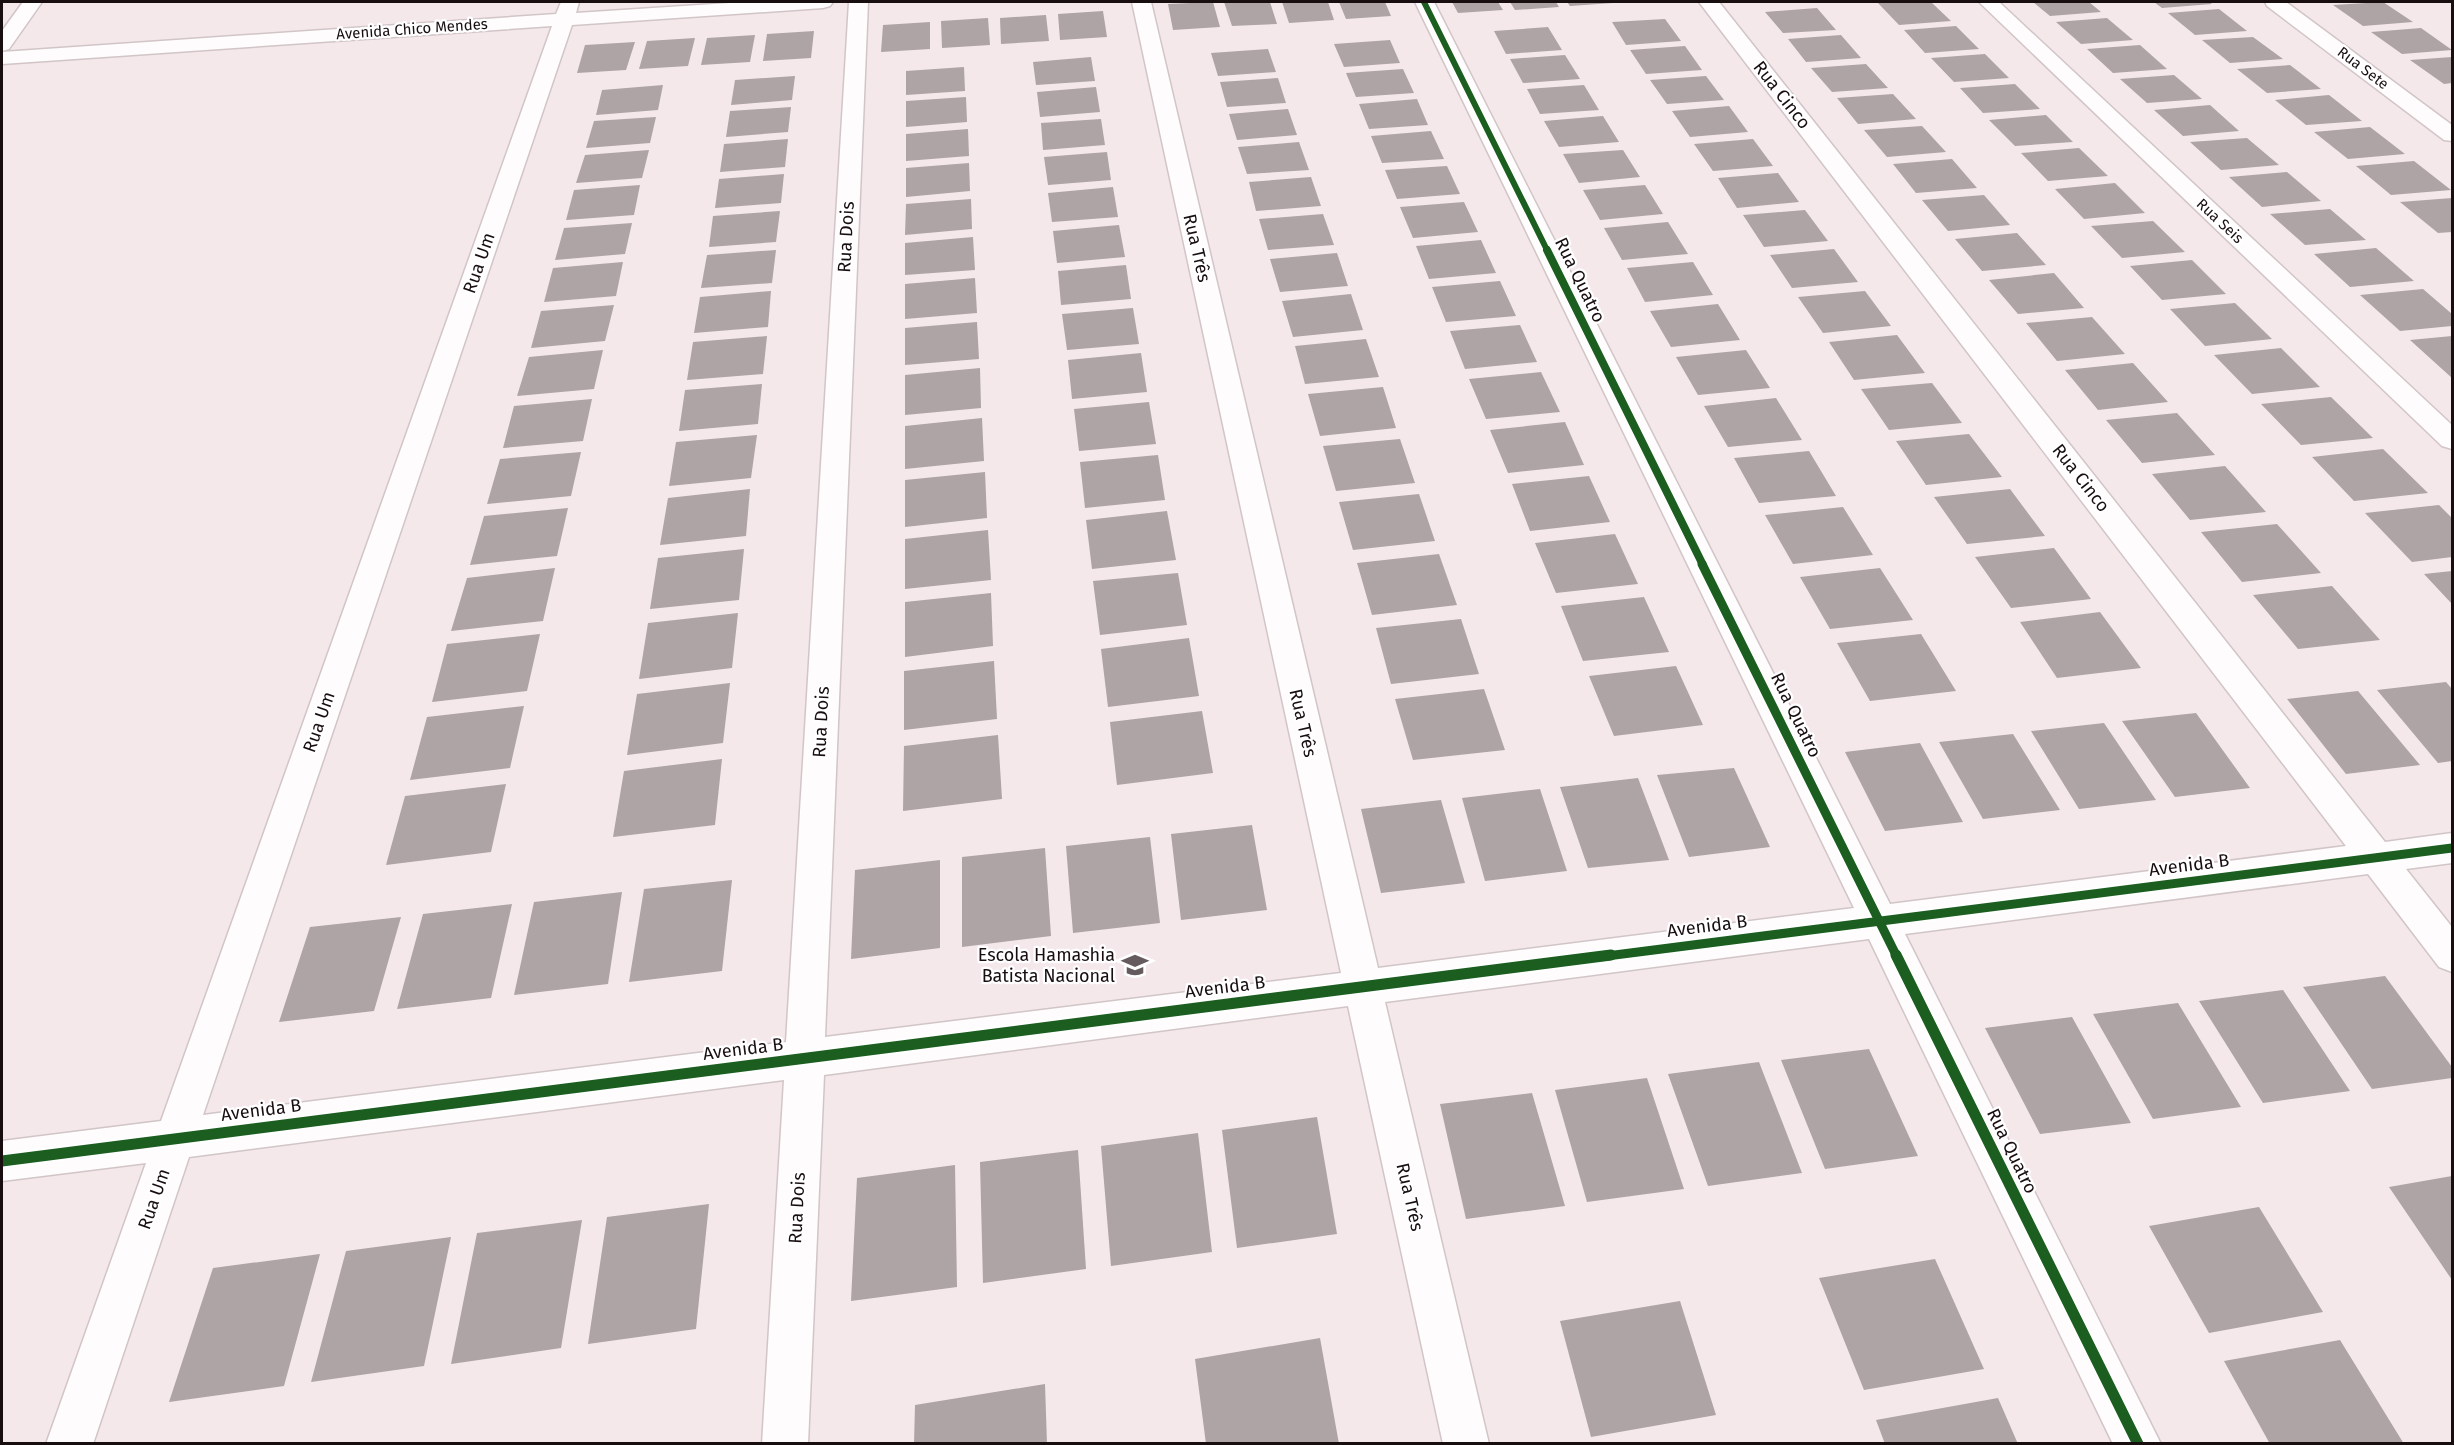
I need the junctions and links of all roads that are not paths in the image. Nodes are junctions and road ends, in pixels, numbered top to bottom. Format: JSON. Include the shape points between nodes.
{"nodes":[{"id":1,"x":32,"y":2,"type":"edge"},
{"id":2,"x":823,"y":2,"type":"edge"},
{"id":3,"x":858,"y":2,"type":"edge"},
{"id":4,"x":1141,"y":2,"type":"edge"},
{"id":5,"x":1424,"y":2,"type":"edge"},
{"id":6,"x":1709,"y":2,"type":"edge"},
{"id":7,"x":1988,"y":2,"type":"edge"},
{"id":8,"x":2274,"y":2,"type":"edge"},
{"id":9,"x":567,"y":10,"type":"edge"},
{"id":10,"x":32,"y":33,"type":"dead end"},
{"id":11,"x":5,"y":40,"type":"edge"},
{"id":12,"x":2,"y":58,"type":"edge"},
{"id":13,"x":2452,"y":135,"type":"edge"},
{"id":14,"x":2452,"y":440,"type":"edge"},
{"id":15,"x":2452,"y":848,"type":"edge"},
{"id":16,"x":2376,"y":858,"type":"junction"},
{"id":17,"x":1879,"y":921,"type":"junction"},
{"id":18,"x":2452,"y":955,"type":"edge"},
{"id":19,"x":1363,"y":986,"type":"junction"},
{"id":20,"x":805,"y":1057,"type":"junction"},
{"id":21,"x":175,"y":1138,"type":"junction"},
{"id":22,"x":2,"y":1161,"type":"edge"},
{"id":23,"x":69,"y":1443,"type":"edge"},
{"id":24,"x":785,"y":1443,"type":"edge"},
{"id":25,"x":1466,"y":1443,"type":"edge"},
{"id":26,"x":2138,"y":1443,"type":"edge"}],
"edges":[{"from":1,"to":11,"type":"street"},
{"from":2,"to":9,"type":"street","name":"Avenida Chico Mendes"},
{"from":3,"to":20,"type":"street","name":"Rua Dois"},
{"from":4,"to":19,"type":"street","name":"Rua Três"},
{"from":5,"to":17,"type":"street","name":"Rua Quatro"},
{"from":6,"to":16,"type":"street","name":"Rua Cinco"},
{"from":7,"to":14,"type":"street","name":"Rua Seis"},
{"from":8,"to":13,"type":"street","name":"Rua Sete"},
{"from":9,"to":12,"type":"street","name":"Avenida Chico Mendes"},
{"from":9,"to":21,"type":"street","name":"Rua Um"},
{"from":10,"to":11,"type":"street"},
{"from":15,"to":16,"type":"street","name":"Avenida B"},
{"from":16,"to":17,"type":"street","name":"Avenida B"},
{"from":16,"to":18,"type":"street","name":"Rua Cinco"},
{"from":17,"to":19,"type":"street","name":"Avenida B"},
{"from":17,"to":26,"type":"street","name":"Rua Quatro"},
{"from":19,"to":20,"type":"street","name":"Avenida B"},
{"from":19,"to":25,"type":"street","name":"Rua Três"},
{"from":20,"to":21,"type":"street","name":"Avenida B"},
{"from":20,"to":24,"type":"street","name":"Rua Dois"},
{"from":21,"to":22,"type":"street","name":"Avenida B"},
{"from":21,"to":23,"type":"street","name":"Rua Um"}]}
